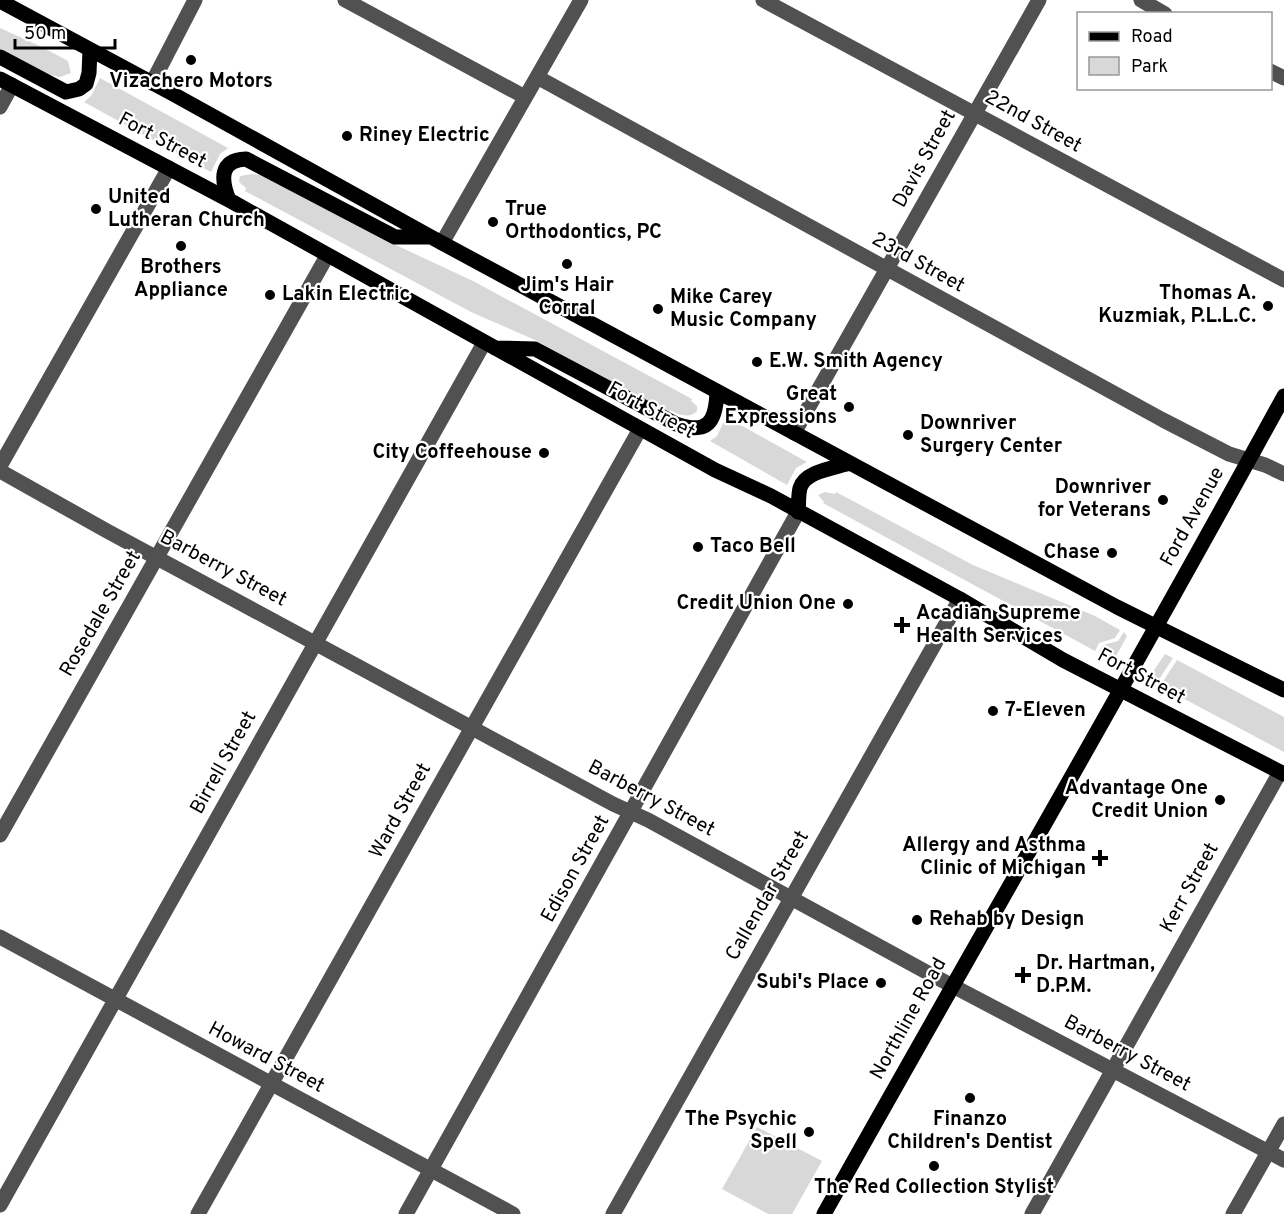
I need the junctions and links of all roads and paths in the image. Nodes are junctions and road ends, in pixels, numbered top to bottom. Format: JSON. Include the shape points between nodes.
{"nodes":[{"id":1,"x":195,"y":0,"type":"edge"},
{"id":2,"x":345,"y":0,"type":"edge"},
{"id":3,"x":580,"y":0,"type":"edge"},
{"id":4,"x":763,"y":0,"type":"edge"},
{"id":5,"x":1039,"y":0,"type":"edge"},
{"id":6,"x":1141,"y":0,"type":"edge"},
{"id":7,"x":0,"y":1,"type":"edge"},
{"id":8,"x":1162,"y":12,"type":"edge"},
{"id":9,"x":90,"y":50,"type":"junction"},
{"id":10,"x":0,"y":57,"type":"edge"},
{"id":11,"x":537,"y":77,"type":"junction"},
{"id":12,"x":6,"y":82,"type":"edge"},
{"id":13,"x":152,"y":83,"type":"junction"},
{"id":14,"x":525,"y":97,"type":"junction"},
{"id":15,"x":0,"y":107,"type":"edge"},
{"id":16,"x":975,"y":113,"type":"junction"},
{"id":17,"x":169,"y":168,"type":"junction"},
{"id":18,"x":228,"y":200,"type":"junction"},
{"id":19,"x":437,"y":240,"type":"junction"},
{"id":20,"x":327,"y":256,"type":"junction"},
{"id":21,"x":887,"y":269,"type":"junction"},
{"id":22,"x":1284,"y":280,"type":"edge"},
{"id":23,"x":488,"y":345,"type":"junction"},
{"id":24,"x":717,"y":392,"type":"junction"},
{"id":25,"x":1284,"y":396,"type":"edge"},
{"id":26,"x":640,"y":429,"type":"junction"},
{"id":27,"x":794,"y":433,"type":"junction"},
{"id":28,"x":1249,"y":460,"type":"junction"},
{"id":29,"x":850,"y":463,"type":"junction"},
{"id":30,"x":0,"y":466,"type":"edge"},
{"id":31,"x":0,"y":471,"type":"edge"},
{"id":32,"x":1284,"y":474,"type":"edge"},
{"id":33,"x":798,"y":512,"type":"junction"},
{"id":34,"x":158,"y":558,"type":"junction"},
{"id":35,"x":960,"y":599,"type":"junction"},
{"id":36,"x":1155,"y":627,"type":"junction"},
{"id":37,"x":316,"y":644,"type":"junction"},
{"id":38,"x":1139,"y":659,"type":"joint"},
{"id":39,"x":1122,"y":690,"type":"junction"},
{"id":40,"x":1284,"y":690,"type":"edge"},
{"id":41,"x":472,"y":728,"type":"junction"},
{"id":42,"x":1282,"y":773,"type":"edge"},
{"id":43,"x":632,"y":812,"type":"junction"},
{"id":44,"x":0,"y":835,"type":"edge"},
{"id":45,"x":790,"y":898,"type":"junction"},
{"id":46,"x":0,"y":937,"type":"edge"},
{"id":47,"x":952,"y":986,"type":"junction"},
{"id":48,"x":115,"y":1000,"type":"junction"},
{"id":49,"x":1112,"y":1071,"type":"junction"},
{"id":50,"x":271,"y":1084,"type":"junction"},
{"id":51,"x":1284,"y":1124,"type":"edge"},
{"id":52,"x":1268,"y":1152,"type":"junction"},
{"id":53,"x":1284,"y":1160,"type":"edge"},
{"id":54,"x":431,"y":1170,"type":"junction"},
{"id":55,"x":0,"y":1205,"type":"edge"},
{"id":56,"x":198,"y":1214,"type":"edge"},
{"id":57,"x":406,"y":1214,"type":"edge"},
{"id":58,"x":513,"y":1214,"type":"edge"},
{"id":59,"x":613,"y":1214,"type":"edge"},
{"id":60,"x":824,"y":1214,"type":"edge"},
{"id":61,"x":1032,"y":1214,"type":"edge"},
{"id":62,"x":1233,"y":1214,"type":"edge"}],
"edges":[{"from":1,"to":13,"type":"street"},
{"from":2,"to":14,"type":"street"},
{"from":3,"to":11,"type":"street"},
{"from":4,"to":16,"type":"street","name":"22nd Street"},
{"from":5,"to":16,"type":"street","name":"Davis Street"},
{"from":6,"to":8,"type":"street"},
{"from":7,"to":9,"type":"main road"},
{"from":9,"to":10,"type":"main road","via":[[86,84],[66,92]]},
{"from":9,"to":13,"type":"main road"},
{"from":11,"to":14,"type":"street"},
{"from":11,"to":21,"type":"street","name":"23rd Street"},
{"from":12,"to":15,"type":"street"},
{"from":12,"to":17,"type":"main road","name":"Fort Street"},
{"from":13,"to":19,"type":"main road"},
{"from":14,"to":19,"type":"street"},
{"from":16,"to":21,"type":"street","name":"Davis Street"},
{"from":16,"to":22,"type":"street","name":"22nd Street"},
{"from":17,"to":18,"type":"main road","name":"Fort Street"},
{"from":17,"to":30,"type":"street"},
{"from":18,"to":19,"type":"main road","via":[[223,177],[235,159],[246,159],[395,237]]},
{"from":18,"to":20,"type":"main road","name":"Fort Street"},
{"from":19,"to":24,"type":"main road"},
{"from":20,"to":23,"type":"main road","name":"Fort Street"},
{"from":20,"to":34,"type":"street","name":"Rosedale Street"},
{"from":21,"to":27,"type":"street","name":"Davis Street"},
{"from":21,"to":28,"type":"street","name":"23rd Street","via":[[1182,430]]},
{"from":23,"to":24,"type":"main road","via":[[536,349],[689,429],[698,429],[711,421],[717,410]]},
{"from":23,"to":26,"type":"main road","name":"Fort Street"},
{"from":23,"to":37,"type":"street","name":"Birrell Street"},
{"from":24,"to":27,"type":"main road"},
{"from":25,"to":28,"type":"main road","name":"Ford Avenue"},
{"from":26,"to":33,"type":"main road","name":"Fort Street"},
{"from":26,"to":41,"type":"street","name":"Ward Street"},
{"from":27,"to":29,"type":"main road"},
{"from":28,"to":32,"type":"street","name":"23rd Street"},
{"from":28,"to":36,"type":"main road","name":"Ford Avenue"},
{"from":29,"to":33,"type":"main road","via":[[806,479],[799,490]]},
{"from":29,"to":36,"type":"main road"},
{"from":31,"to":34,"type":"street","name":"Barberry Street"},
{"from":33,"to":35,"type":"main road","name":"Fort Street"},
{"from":33,"to":43,"type":"street","name":"Edison Street"},
{"from":34,"to":37,"type":"street","name":"Barberry Street"},
{"from":34,"to":44,"type":"street","name":"Rosedale Street"},
{"from":35,"to":39,"type":"main road","name":"Fort Street"},
{"from":35,"to":45,"type":"street","name":"Callendar Street"},
{"from":36,"to":38,"type":"main road","name":"Ford Avenue"},
{"from":36,"to":40,"type":"main road"},
{"from":37,"to":41,"type":"street","name":"Barberry Street"},
{"from":37,"to":48,"type":"street","name":"Birrell Street"},
{"from":38,"to":39,"type":"main road","name":"Northline Road"},
{"from":39,"to":42,"type":"main road","name":"Fort Street"},
{"from":39,"to":47,"type":"main road","name":"Northline Road"},
{"from":41,"to":43,"type":"street","name":"Barberry Street"},
{"from":41,"to":50,"type":"street","name":"Ward Street"},
{"from":42,"to":49,"type":"street","name":"Kerr Street"},
{"from":43,"to":45,"type":"street","name":"Barberry Street"},
{"from":43,"to":54,"type":"street","name":"Edison Street"},
{"from":45,"to":47,"type":"street","name":"Barberry Street"},
{"from":45,"to":59,"type":"street","name":"Callendar Street"},
{"from":46,"to":48,"type":"street","name":"Howard Street"},
{"from":47,"to":49,"type":"street","name":"Barberry Street"},
{"from":47,"to":60,"type":"main road","name":"Northline Road"},
{"from":48,"to":50,"type":"street","name":"Howard Street"},
{"from":48,"to":55,"type":"street","name":"Birrell Street"},
{"from":49,"to":52,"type":"street","name":"Barberry Street"},
{"from":49,"to":61,"type":"street","name":"Kerr Street"},
{"from":50,"to":54,"type":"street","name":"Howard Street"},
{"from":50,"to":56,"type":"street","name":"Ward Street"},
{"from":51,"to":52,"type":"street"},
{"from":52,"to":53,"type":"street","name":"Barberry Street"},
{"from":52,"to":62,"type":"street"},
{"from":54,"to":57,"type":"street","name":"Edison Street"},
{"from":54,"to":58,"type":"street","name":"Howard Street"}]}
